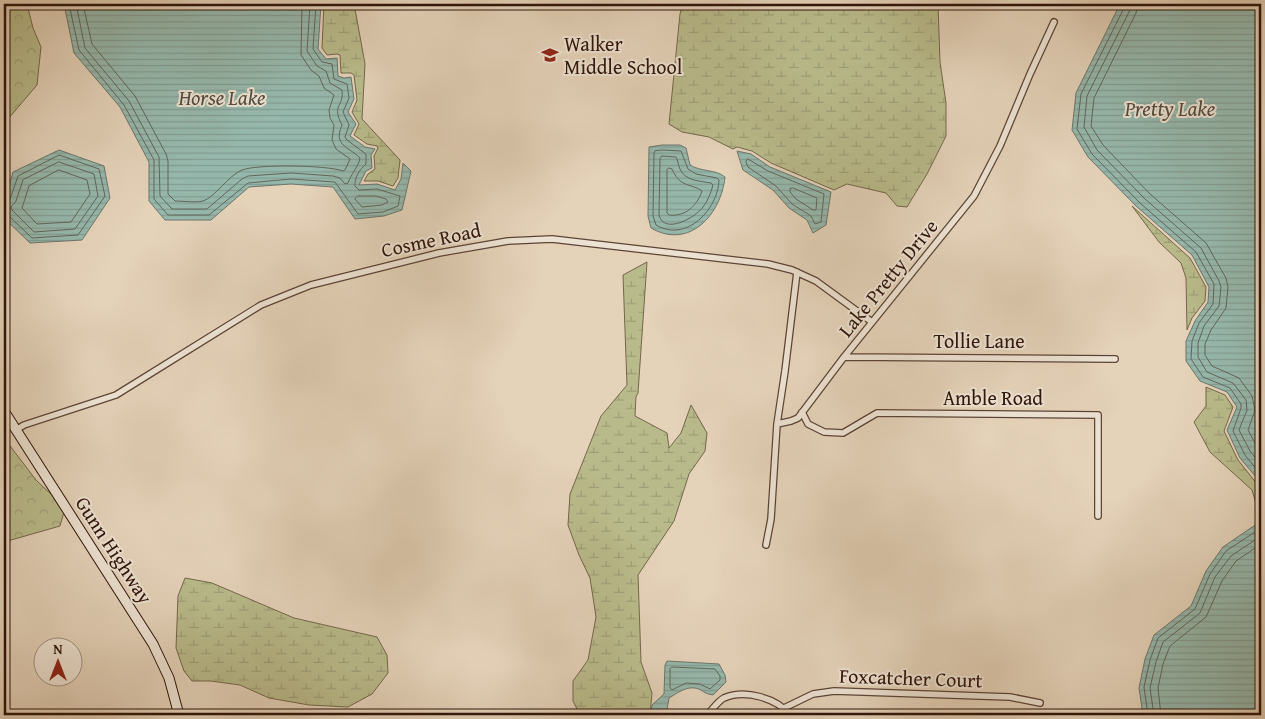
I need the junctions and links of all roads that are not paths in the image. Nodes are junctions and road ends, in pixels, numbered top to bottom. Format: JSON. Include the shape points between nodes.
{"nodes":[{"id":1,"x":1054,"y":22,"type":"dead end"},
{"id":2,"x":797,"y":272,"type":"junction"},
{"id":3,"x":872,"y":322,"type":"junction"},
{"id":4,"x":844,"y":357,"type":"junction"},
{"id":5,"x":1114,"y":359,"type":"dead end"},
{"id":6,"x":4,"y":411,"type":"edge"},
{"id":7,"x":802,"y":412,"type":"junction"},
{"id":8,"x":777,"y":424,"type":"junction"},
{"id":9,"x":16,"y":430,"type":"junction"},
{"id":10,"x":1098,"y":516,"type":"dead end"},
{"id":11,"x":766,"y":545,"type":"dead end"},
{"id":12,"x":1040,"y":703,"type":"dead end"},
{"id":13,"x":784,"y":708,"type":"junction"},
{"id":14,"x":179,"y":715,"type":"edge"},
{"id":15,"x":707,"y":715,"type":"edge"},
{"id":16,"x":790,"y":715,"type":"edge"}],
"edges":[{"from":1,"to":3,"type":"street","name":"Lake Pretty Drive","via":[[1000,146],[974,196]]},
{"from":2,"to":3,"type":"street","name":"Cosme Road"},
{"from":2,"to":8,"type":"street"},
{"from":2,"to":9,"type":"street","name":"Cosme Road","via":[[768,264],[552,239],[508,241],[439,253],[311,285],[278,297],[116,395]]},
{"from":3,"to":4,"type":"street","name":"Lake Pretty Drive"},
{"from":4,"to":5,"type":"street","name":"Tollie Lane"},
{"from":4,"to":7,"type":"street","name":"Lake Pretty Drive"},
{"from":6,"to":9,"type":"main road","name":"Gunn Highway"},
{"from":7,"to":8,"type":"street","name":"Lake Pretty Drive","via":[[798,418]]},
{"from":7,"to":10,"type":"street","name":"Amble Road","via":[[808,424],[824,432],[843,433],[877,413],[1098,414]]},
{"from":8,"to":11,"type":"street","via":[[771,519]]},
{"from":9,"to":14,"type":"main road","name":"Gunn Highway","via":[[153,644],[169,678]]},
{"from":12,"to":13,"type":"street","name":"Foxcatcher Court","via":[[1010,697],[834,691],[813,694]]},
{"from":13,"to":15,"type":"street","via":[[764,699],[741,695],[723,698]]},
{"from":13,"to":16,"type":"street"}]}
